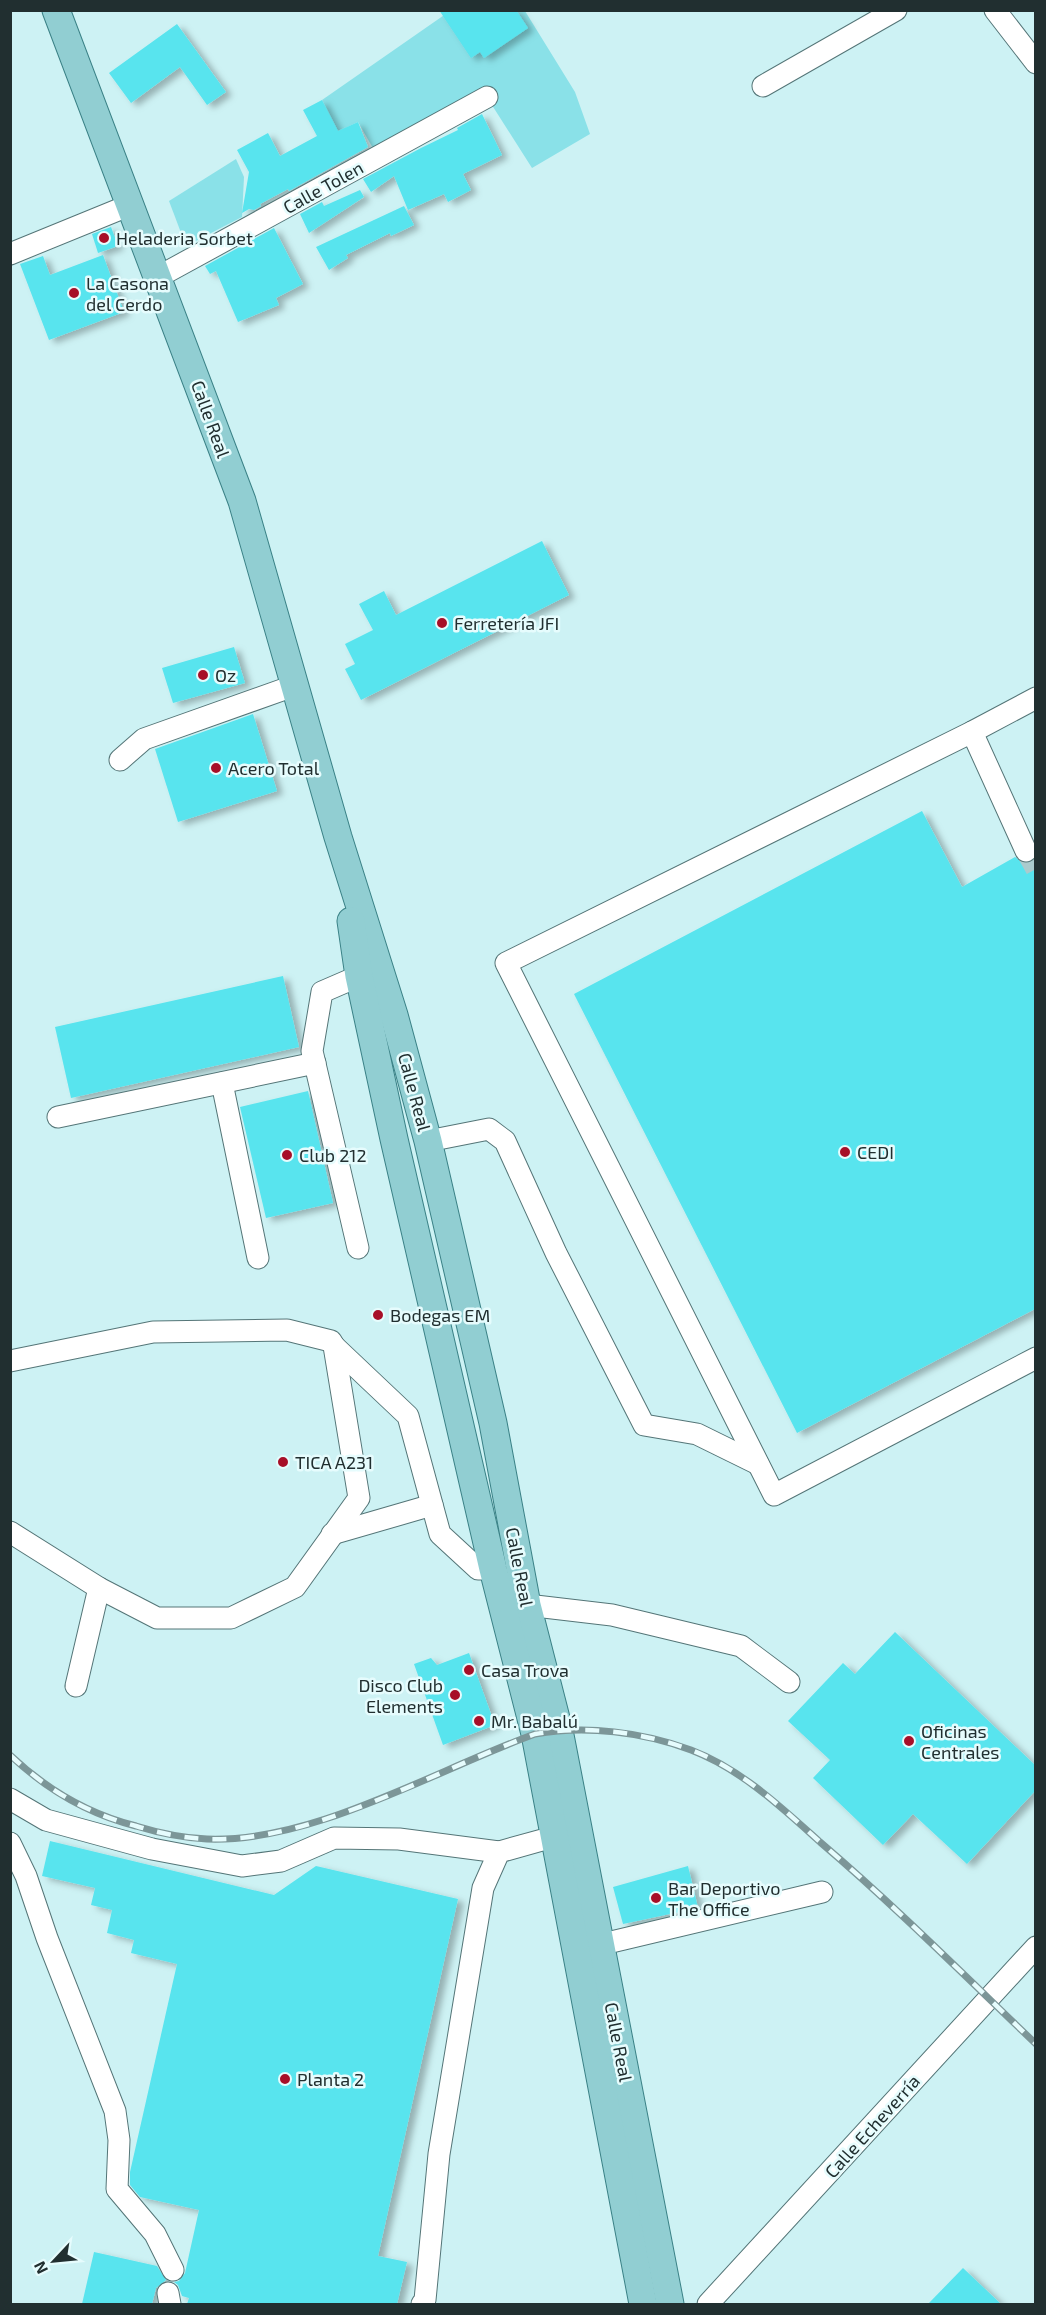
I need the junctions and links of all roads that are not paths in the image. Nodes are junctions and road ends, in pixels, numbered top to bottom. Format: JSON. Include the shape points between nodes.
{"nodes":[{"id":1,"x":56,"y":10,"type":"edge"},
{"id":2,"x":896,"y":10,"type":"edge"},
{"id":3,"x":995,"y":10,"type":"edge"},
{"id":4,"x":1035,"y":63,"type":"edge"},
{"id":5,"x":763,"y":86,"type":"dead end"},
{"id":6,"x":487,"y":97,"type":"dead end"},
{"id":7,"x":130,"y":205,"type":"junction"},
{"id":8,"x":10,"y":254,"type":"edge"},
{"id":9,"x":158,"y":277,"type":"junction"},
{"id":10,"x":296,"y":684,"type":"junction"},
{"id":11,"x":1035,"y":698,"type":"edge"},
{"id":12,"x":972,"y":732,"type":"junction"},
{"id":13,"x":120,"y":760,"type":"dead end"},
{"id":14,"x":338,"y":837,"type":"junction"},
{"id":15,"x":1026,"y":851,"type":"tunnel mouth"},
{"id":16,"x":359,"y":976,"type":"junction"},
{"id":17,"x":315,"y":1063,"type":"junction"},
{"id":18,"x":379,"y":1067,"type":"junction"},
{"id":19,"x":222,"y":1083,"type":"junction"},
{"id":20,"x":58,"y":1117,"type":"dead end"},
{"id":21,"x":428,"y":1141,"type":"junction"},
{"id":22,"x":411,"y":1216,"type":"junction"},
{"id":23,"x":358,"y":1248,"type":"dead end"},
{"id":24,"x":258,"y":1258,"type":"dead end"},
{"id":25,"x":334,"y":1346,"type":"junction"},
{"id":26,"x":1035,"y":1358,"type":"edge"},
{"id":27,"x":10,"y":1361,"type":"edge"},
{"id":28,"x":758,"y":1464,"type":"junction"},
{"id":29,"x":432,"y":1505,"type":"junction"},
{"id":30,"x":10,"y":1532,"type":"edge"},
{"id":31,"x":332,"y":1534,"type":"junction"},
{"id":32,"x":493,"y":1569,"type":"junction"},
{"id":33,"x":99,"y":1588,"type":"junction"},
{"id":34,"x":527,"y":1605,"type":"junction"},
{"id":35,"x":789,"y":1682,"type":"dead end"},
{"id":36,"x":76,"y":1686,"type":"dead end"},
{"id":37,"x":10,"y":1799,"type":"edge"},
{"id":38,"x":554,"y":1837,"type":"junction"},
{"id":39,"x":10,"y":1843,"type":"edge"},
{"id":40,"x":498,"y":1852,"type":"junction"},
{"id":41,"x":822,"y":1892,"type":"dead end"},
{"id":42,"x":1035,"y":1947,"type":"edge"},
{"id":43,"x":587,"y":1948,"type":"junction"},
{"id":44,"x":173,"y":2270,"type":"dead end"},
{"id":45,"x":422,"y":2304,"type":"edge"},
{"id":46,"x":643,"y":2304,"type":"edge"},
{"id":47,"x":666,"y":2304,"type":"edge"},
{"id":48,"x":670,"y":2304,"type":"edge"},
{"id":49,"x":708,"y":2304,"type":"edge"}],
"edges":[{"from":1,"to":7,"type":"main road","name":"Calle Real"},
{"from":2,"to":5,"type":"street"},
{"from":3,"to":4,"type":"street"},
{"from":6,"to":9,"type":"street","name":"Calle Tolen"},
{"from":7,"to":8,"type":"street"},
{"from":7,"to":9,"type":"main road","name":"Calle Real"},
{"from":9,"to":10,"type":"main road","name":"Calle Real","via":[[242,501]]},
{"from":10,"to":13,"type":"street","via":[[144,739]]},
{"from":10,"to":14,"type":"main road","name":"Calle Real"},
{"from":11,"to":12,"type":"street"},
{"from":12,"to":15,"type":"street"},
{"from":12,"to":28,"type":"street","via":[[506,963]]},
{"from":14,"to":16,"type":"main road","name":"Calle Real"},
{"from":14,"to":21,"type":"main road","name":"Calle Real"},
{"from":16,"to":17,"type":"street","via":[[322,992],[312,1051]]},
{"from":16,"to":18,"type":"main road","name":"Calle Real"},
{"from":17,"to":19,"type":"street"},
{"from":17,"to":23,"type":"street"},
{"from":18,"to":21,"type":"main road","via":[[411,1125]]},
{"from":18,"to":22,"type":"main road","name":"Calle Real"},
{"from":19,"to":20,"type":"street"},
{"from":19,"to":24,"type":"street"},
{"from":21,"to":22,"type":"main road"},
{"from":21,"to":28,"type":"street","via":[[489,1129],[505,1141],[556,1253],[644,1425],[697,1434]]},
{"from":21,"to":34,"type":"main road","name":"Calle Real","via":[[493,1423]]},
{"from":22,"to":32,"type":"main road","name":"Calle Real"},
{"from":25,"to":27,"type":"street","via":[[331,1341],[287,1329],[153,1332]]},
{"from":25,"to":29,"type":"street","via":[[408,1416]]},
{"from":25,"to":31,"type":"street","via":[[358,1498]]},
{"from":26,"to":28,"type":"street","via":[[774,1495]]},
{"from":29,"to":31,"type":"street"},
{"from":29,"to":32,"type":"street","via":[[440,1534],[477,1569]]},
{"from":30,"to":33,"type":"street"},
{"from":31,"to":33,"type":"street","via":[[295,1587],[231,1618],[157,1618]]},
{"from":32,"to":38,"type":"main road","name":"Calle Real","via":[[535,1734]]},
{"from":33,"to":36,"type":"street"},
{"from":34,"to":35,"type":"street","via":[[612,1615],[741,1646]]},
{"from":34,"to":43,"type":"main road","name":"Calle Real","via":[[559,1730]]},
{"from":37,"to":40,"type":"street","via":[[46,1820],[152,1850],[242,1866],[280,1861],[334,1838],[399,1839]]},
{"from":38,"to":40,"type":"street"},
{"from":38,"to":43,"type":"main road","name":"Calle Real"},
{"from":39,"to":44,"type":"street","via":[[115,2111],[119,2140],[117,2189],[155,2234]]},
{"from":40,"to":45,"type":"street","via":[[483,1888],[439,2154]]},
{"from":41,"to":43,"type":"street"},
{"from":42,"to":49,"type":"street","name":"Calle Echeverría"},
{"from":43,"to":46,"type":"main road","name":"Calle Real"},
{"from":43,"to":47,"type":"main road","via":[[644,2246]]},
{"from":43,"to":48,"type":"main road","name":"Calle Real"}]}
